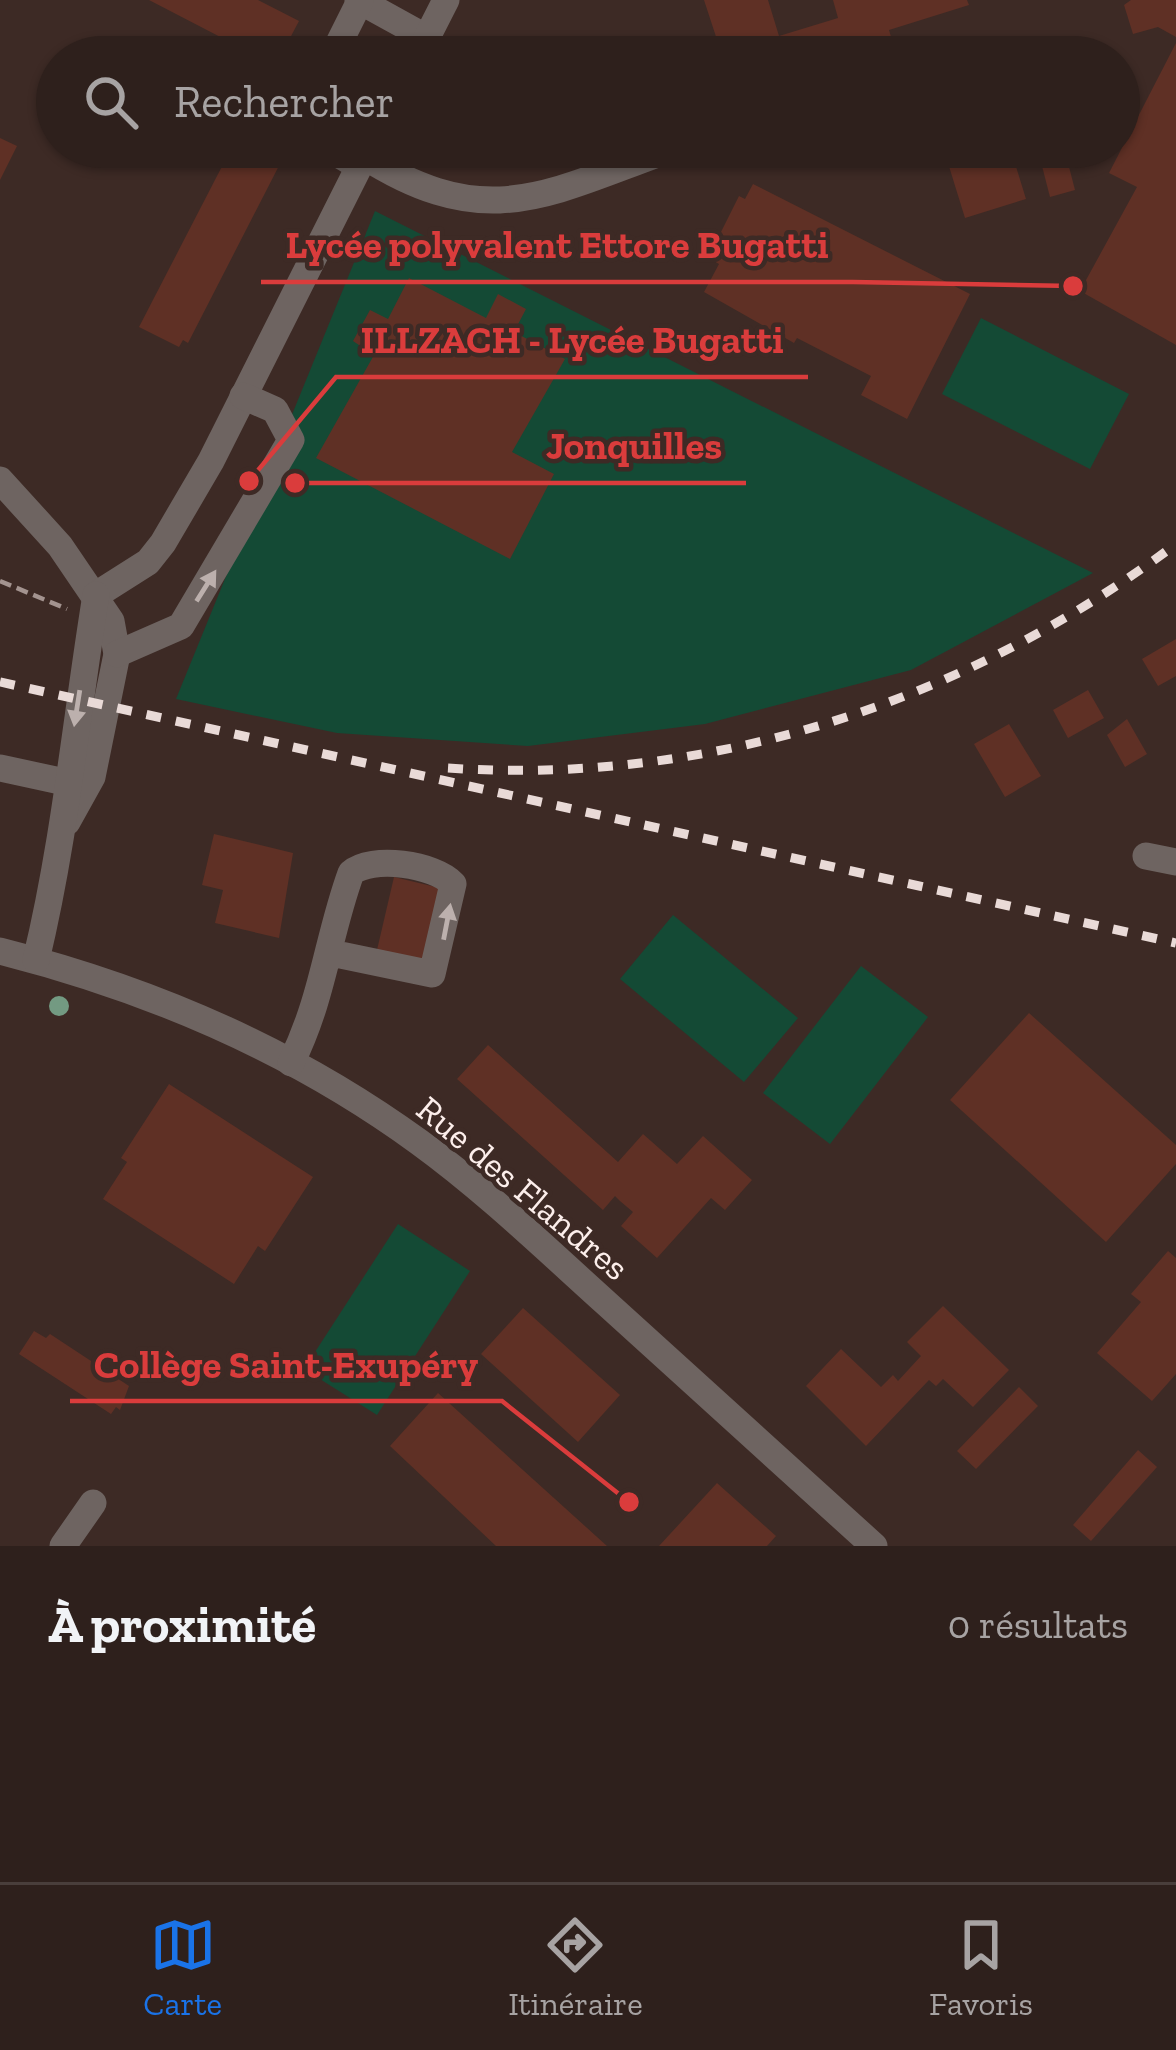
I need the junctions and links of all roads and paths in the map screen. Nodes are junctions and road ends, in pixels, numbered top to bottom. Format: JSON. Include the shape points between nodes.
{"nodes":[{"id":1,"x":446,"y":0,"type":"edge"},
{"id":2,"x":359,"y":1,"type":"edge"},
{"id":3,"x":342,"y":36,"type":"edge"},
{"id":4,"x":407,"y":36,"type":"edge"},
{"id":5,"x":428,"y":36,"type":"edge"},
{"id":6,"x":358,"y":168,"type":"edge"},
{"id":7,"x":390,"y":168,"type":"edge"},
{"id":8,"x":616,"y":168,"type":"edge"},
{"id":9,"x":243,"y":396,"type":"junction"},
{"id":10,"x":0,"y":479,"type":"edge"},
{"id":11,"x":0,"y":581,"type":"edge"},
{"id":12,"x":93,"y":609,"type":"junction"},
{"id":13,"x":117,"y":654,"type":"junction"},
{"id":14,"x":0,"y":768,"type":"edge"},
{"id":15,"x":65,"y":782,"type":"junction"},
{"id":16,"x":67,"y":822,"type":"junction"},
{"id":17,"x":1146,"y":856,"type":"dead end"},
{"id":18,"x":1176,"y":862,"type":"edge"},
{"id":19,"x":0,"y":951,"type":"edge"},
{"id":20,"x":331,"y":952,"type":"junction"},
{"id":21,"x":36,"y":960,"type":"junction"},
{"id":22,"x":291,"y":1063,"type":"junction"},
{"id":23,"x":93,"y":1503,"type":"dead end"},
{"id":24,"x":63,"y":1546,"type":"edge"},
{"id":25,"x":874,"y":1546,"type":"edge"}],
"edges":[{"from":1,"to":5,"type":"street"},
{"from":2,"to":3,"type":"street"},
{"from":2,"to":4,"type":"street"},
{"from":6,"to":9,"type":"street"},
{"from":7,"to":8,"type":"street","via":[[492,204]]},
{"from":9,"to":12,"type":"street","via":[[163,543]]},
{"from":13,"to":9,"type":"street","one_way":true,"via":[[181,626],[283,457],[291,440],[275,410]]},
{"from":10,"to":12,"type":"street"},
{"from":11,"to":12,"type":"path"},
{"from":12,"to":13,"type":"street","via":[[112,621]]},
{"from":12,"to":15,"type":"street","one_way":true},
{"from":13,"to":16,"type":"street","via":[[92,777]]},
{"from":14,"to":15,"type":"street"},
{"from":15,"to":16,"type":"street"},
{"from":16,"to":21,"type":"street"},
{"from":17,"to":18,"type":"street"},
{"from":19,"to":21,"type":"street","name":"Rue des Flandres"},
{"from":20,"to":20,"type":"street","one_way":true,"via":[[432,974],[453,884],[441,874],[359,865]]},
{"from":20,"to":22,"type":"street"},
{"from":21,"to":22,"type":"street","name":"Rue des Flandres","via":[[170,1005]]},
{"from":22,"to":25,"type":"street","name":"Rue des Flandres","via":[[473,1186]]},
{"from":23,"to":24,"type":"street"}]}
